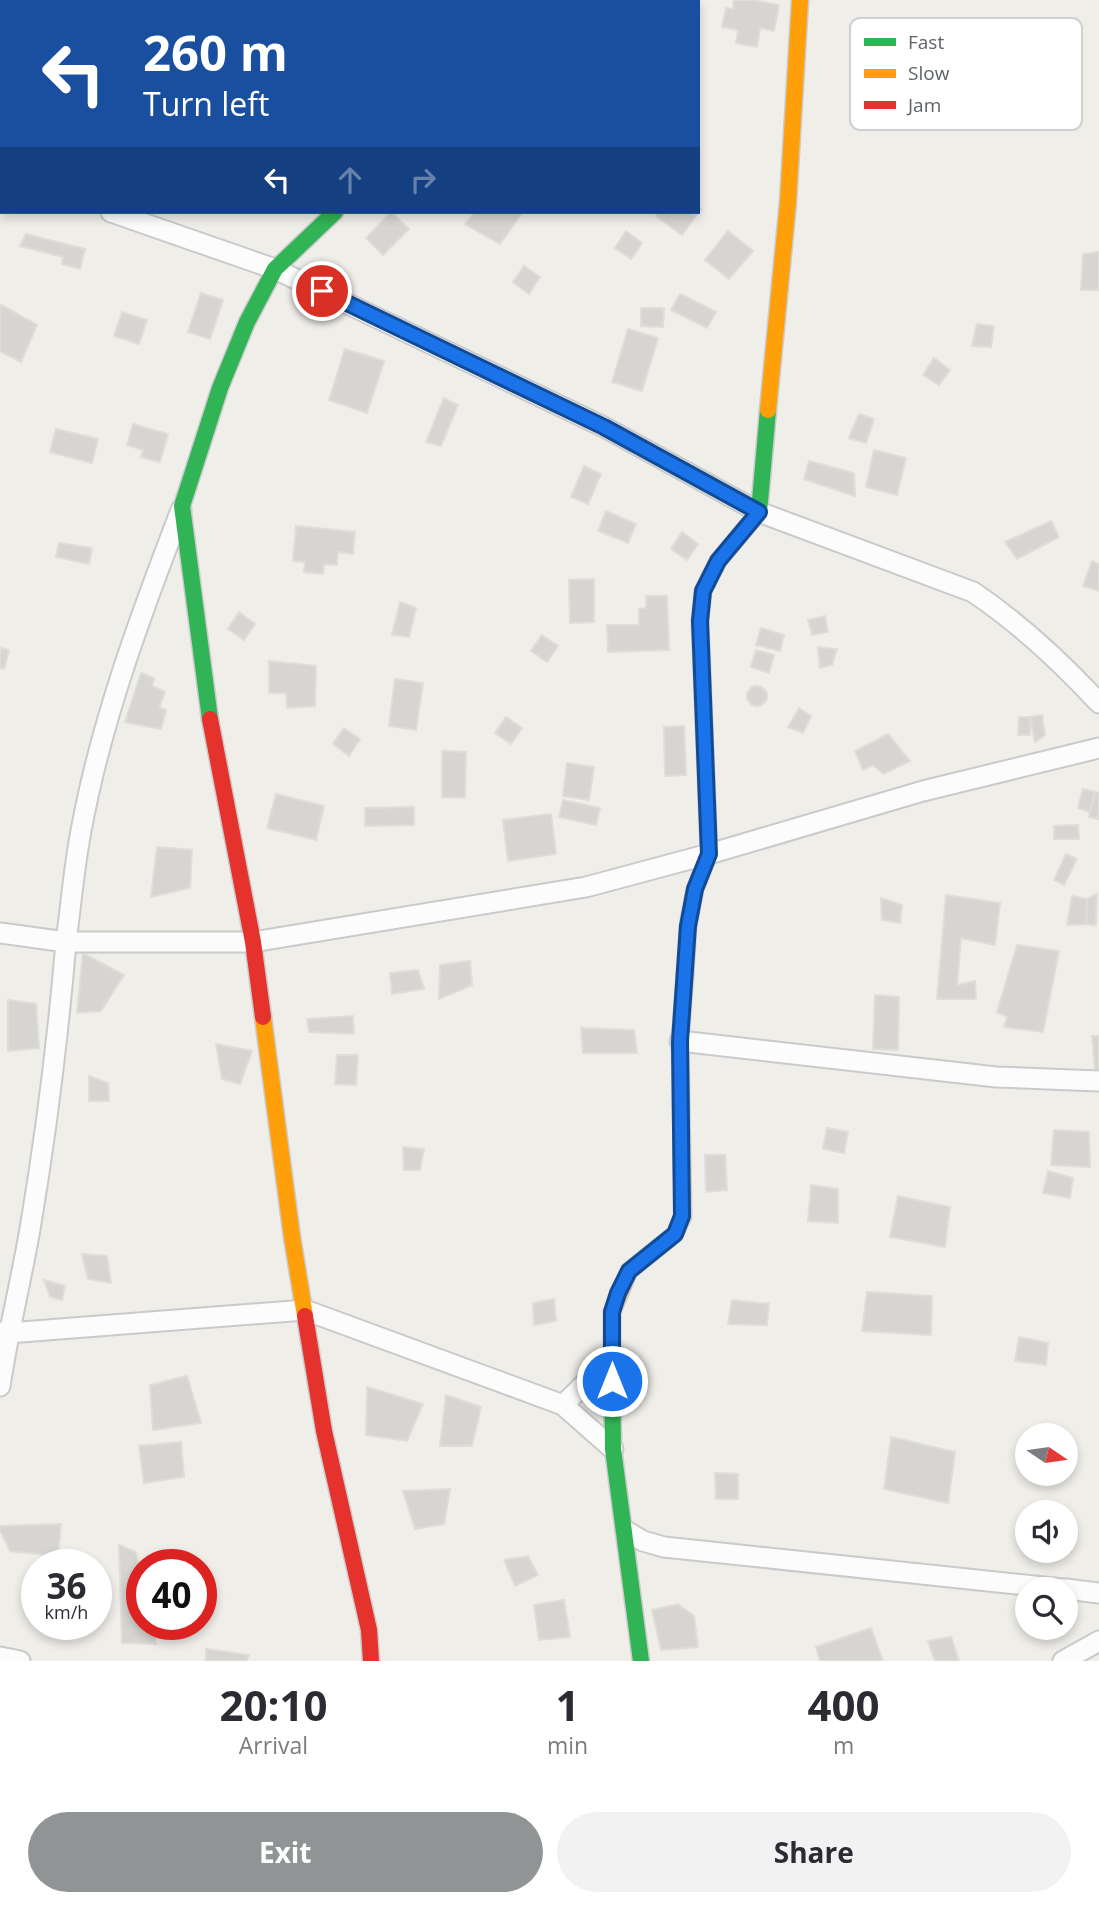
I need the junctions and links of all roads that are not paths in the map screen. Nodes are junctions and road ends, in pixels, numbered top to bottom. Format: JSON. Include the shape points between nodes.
{"nodes":[{"id":1,"x":800,"y":0,"type":"edge"},
{"id":2,"x":117,"y":214,"type":"edge"},
{"id":3,"x":333,"y":214,"type":"edge"},
{"id":4,"x":275,"y":269,"type":"junction"},
{"id":5,"x":182,"y":506,"type":"junction"},
{"id":6,"x":759,"y":512,"type":"junction"},
{"id":7,"x":1099,"y":703,"type":"edge"},
{"id":8,"x":1099,"y":748,"type":"edge"},
{"id":9,"x":709,"y":854,"type":"junction"},
{"id":10,"x":0,"y":933,"type":"edge"},
{"id":11,"x":66,"y":942,"type":"junction"},
{"id":12,"x":253,"y":942,"type":"junction"},
{"id":13,"x":680,"y":1041,"type":"junction"},
{"id":14,"x":1099,"y":1081,"type":"edge"},
{"id":15,"x":305,"y":1310,"type":"junction"},
{"id":16,"x":4,"y":1332,"type":"edge"},
{"id":17,"x":611,"y":1358,"type":"junction"},
{"id":18,"x":0,"y":1386,"type":"edge"},
{"id":19,"x":563,"y":1405,"type":"junction"},
{"id":20,"x":613,"y":1449,"type":"junction"},
{"id":21,"x":625,"y":1531,"type":"junction"},
{"id":22,"x":1015,"y":1584,"type":"edge"},
{"id":23,"x":1078,"y":1591,"type":"edge"},
{"id":24,"x":1099,"y":1593,"type":"edge"},
{"id":25,"x":1099,"y":1641,"type":"edge"},
{"id":26,"x":0,"y":1657,"type":"edge"},
{"id":27,"x":20,"y":1661,"type":"edge"},
{"id":28,"x":371,"y":1661,"type":"edge"},
{"id":29,"x":640,"y":1661,"type":"edge"},
{"id":30,"x":1063,"y":1661,"type":"edge"}],
"edges":[{"from":1,"to":6,"type":"street","via":[[788,202]]},
{"from":2,"to":4,"type":"street"},
{"from":3,"to":4,"type":"street"},
{"from":4,"to":5,"type":"street","via":[[247,321],[220,388]]},
{"from":4,"to":6,"type":"street","via":[[604,427]]},
{"from":5,"to":11,"type":"street","via":[[134,633],[96,765],[80,831]]},
{"from":5,"to":12,"type":"street","via":[[213,741]]},
{"from":6,"to":7,"type":"street","via":[[973,592],[1070,671]]},
{"from":6,"to":9,"type":"street","via":[[718,561],[703,591],[700,621]]},
{"from":8,"to":9,"type":"street","via":[[923,791]]},
{"from":9,"to":12,"type":"street","via":[[586,887]]},
{"from":9,"to":13,"type":"street","via":[[695,889],[688,926]]},
{"from":10,"to":11,"type":"street"},
{"from":11,"to":12,"type":"street"},
{"from":11,"to":16,"type":"street","via":[[30,1230]]},
{"from":12,"to":15,"type":"street"},
{"from":13,"to":14,"type":"street","via":[[996,1077]]},
{"from":13,"to":17,"type":"street","via":[[682,1216],[675,1234],[629,1271],[612,1312]]},
{"from":15,"to":16,"type":"street"},
{"from":15,"to":19,"type":"street"},
{"from":15,"to":28,"type":"street","via":[[324,1431],[369,1630]]},
{"from":16,"to":18,"type":"street"},
{"from":17,"to":19,"type":"street"},
{"from":17,"to":20,"type":"street"},
{"from":19,"to":20,"type":"street"},
{"from":20,"to":21,"type":"street"},
{"from":21,"to":22,"type":"street","via":[[664,1547]]},
{"from":21,"to":29,"type":"street"},
{"from":23,"to":24,"type":"street"},
{"from":25,"to":30,"type":"street"},
{"from":26,"to":27,"type":"street"}]}
